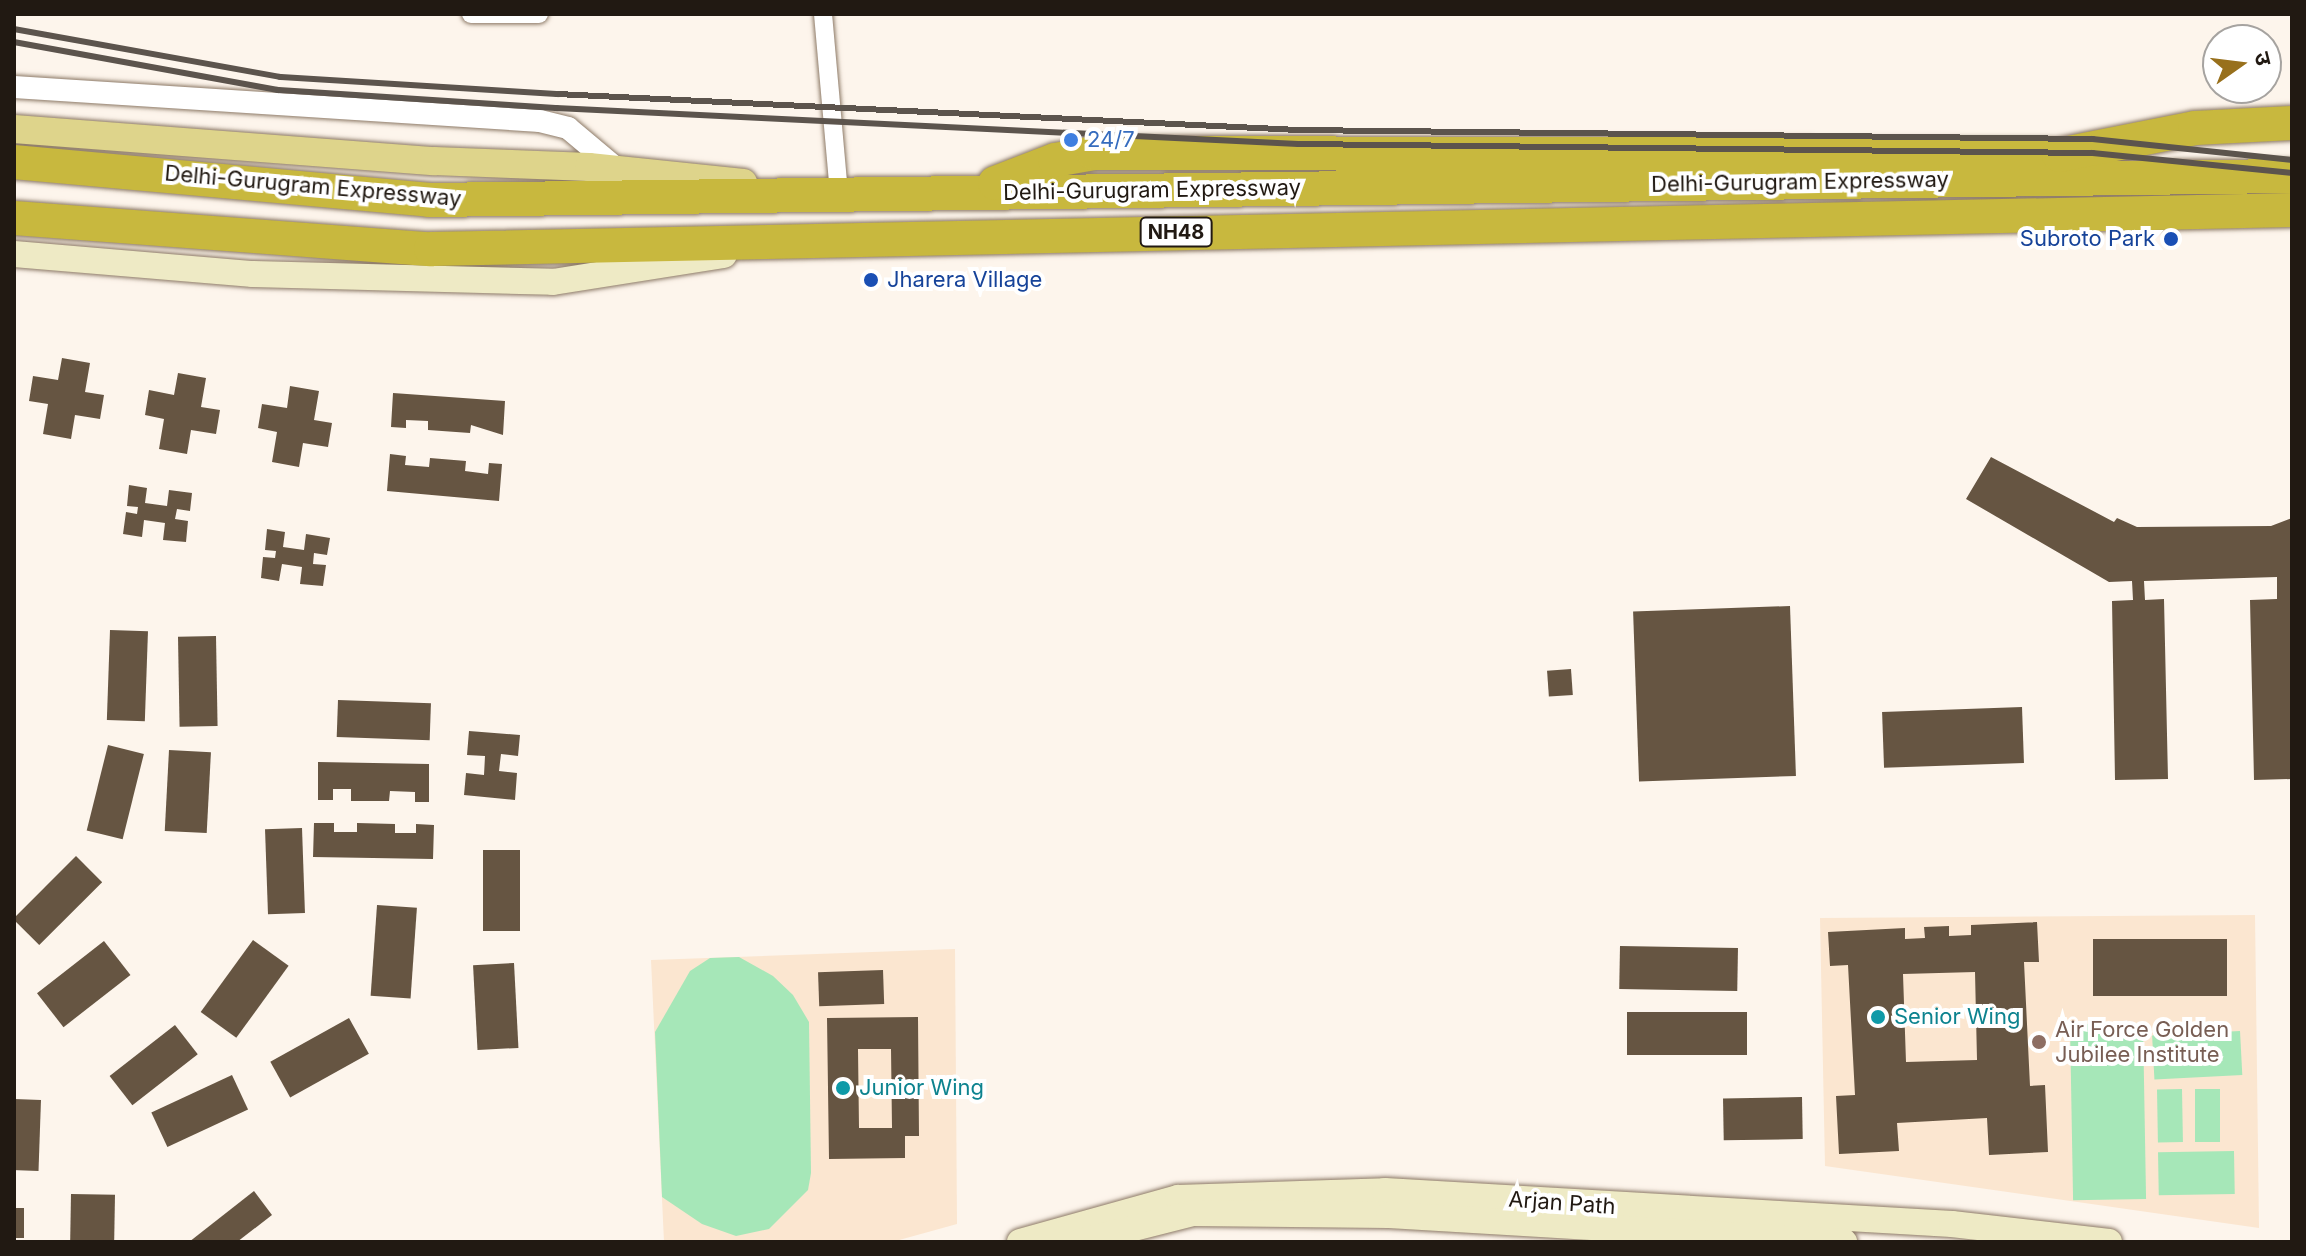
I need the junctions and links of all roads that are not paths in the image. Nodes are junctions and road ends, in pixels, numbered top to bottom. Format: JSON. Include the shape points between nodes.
{"nodes":[{"id":1,"x":471,"y":14,"type":"edge"},
{"id":2,"x":539,"y":14,"type":"edge"},
{"id":3,"x":823,"y":14,"type":"edge"},
{"id":4,"x":14,"y":87,"type":"edge"},
{"id":5,"x":2292,"y":123,"type":"edge"},
{"id":6,"x":14,"y":129,"type":"edge"},
{"id":7,"x":14,"y":162,"type":"edge"},
{"id":8,"x":618,"y":170,"type":"junction"},
{"id":9,"x":2292,"y":176,"type":"edge"},
{"id":10,"x":972,"y":192,"type":"junction"},
{"id":11,"x":839,"y":193,"type":"junction"},
{"id":12,"x":2292,"y":210,"type":"edge"},
{"id":13,"x":14,"y":218,"type":"edge"},
{"id":14,"x":831,"y":239,"type":"junction"},
{"id":15,"x":14,"y":254,"type":"edge"},
{"id":16,"x":1020,"y":1242,"type":"edge"},
{"id":17,"x":1079,"y":1242,"type":"edge"},
{"id":18,"x":1844,"y":1242,"type":"edge"},
{"id":19,"x":2109,"y":1242,"type":"edge"}],
"edges":[{"from":1,"to":2,"type":"street"},
{"from":3,"to":11,"type":"street"},
{"from":4,"to":8,"type":"street","via":[[540,121],[568,128]]},
{"from":5,"to":10,"type":"highway","via":[[2195,128],[2059,155],[1094,153],[1055,160]]},
{"from":6,"to":8,"type":"main road"},
{"from":7,"to":11,"type":"highway","name":"Delhi-Gurugram Expressway","number":"NH48","via":[[429,200]]},
{"from":8,"to":11,"type":"main road"},
{"from":9,"to":10,"type":"highway","name":"Delhi-Gurugram Expressway","number":"NH48"},
{"from":10,"to":11,"type":"highway","name":"Delhi-Gurugram Expressway","number":"NH48"},
{"from":12,"to":14,"type":"highway","name":"Delhi-Gurugram Expressway","number":"NH48"},
{"from":13,"to":14,"type":"highway","name":"Delhi-Gurugram Expressway","number":"NH48","via":[[431,249]]},
{"from":14,"to":15,"type":"main road","via":[[553,282],[253,274]]},
{"from":16,"to":19,"type":"main road","name":"Arjan Path","via":[[1178,1198],[1385,1191],[1952,1224]]},
{"from":17,"to":18,"type":"main road","name":"Arjan Path","via":[[1193,1213],[1241,1213],[1389,1215]]}]}
